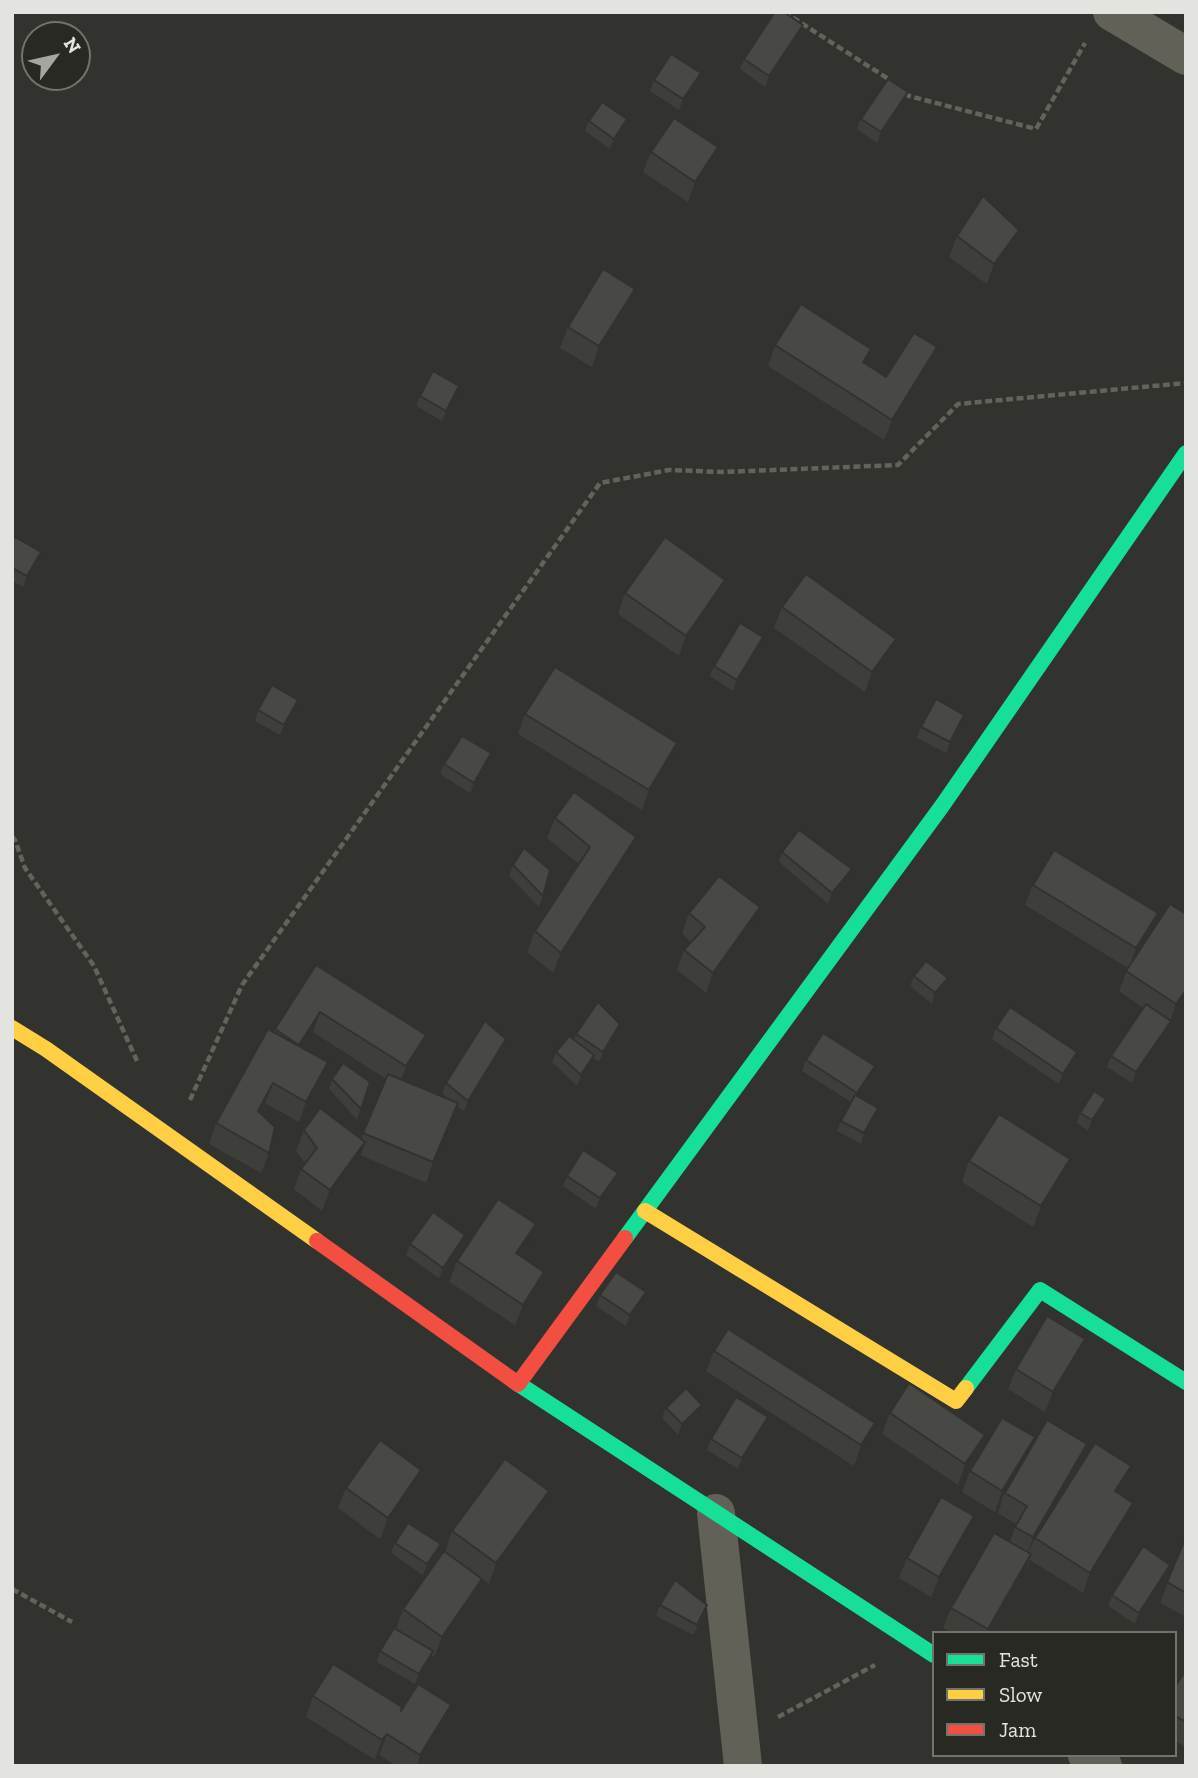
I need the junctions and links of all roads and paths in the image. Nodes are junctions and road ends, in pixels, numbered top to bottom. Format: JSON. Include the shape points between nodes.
{"nodes":[{"id":1,"x":784,"y":12,"type":"edge"},
{"id":2,"x":1102,"y":23,"type":"edge"},
{"id":3,"x":1186,"y":56,"type":"edge"},
{"id":4,"x":892,"y":82,"type":"edge"},
{"id":5,"x":900,"y":89,"type":"edge"},
{"id":6,"x":1186,"y":383,"type":"edge"},
{"id":7,"x":1186,"y":453,"type":"edge"},
{"id":8,"x":12,"y":836,"type":"edge"},
{"id":9,"x":12,"y":1028,"type":"edge"},
{"id":10,"x":139,"y":1065,"type":"dead end"},
{"id":11,"x":172,"y":1139,"type":"junction"},
{"id":12,"x":645,"y":1211,"type":"junction"},
{"id":13,"x":1186,"y":1382,"type":"edge"},
{"id":14,"x":518,"y":1384,"type":"junction"},
{"id":15,"x":716,"y":1513,"type":"junction"},
{"id":16,"x":12,"y":1589,"type":"edge"},
{"id":17,"x":72,"y":1622,"type":"dead end"},
{"id":18,"x":916,"y":1643,"type":"junction"},
{"id":19,"x":932,"y":1654,"type":"edge"},
{"id":20,"x":742,"y":1752,"type":"edge"}],
"edges":[{"from":1,"to":4,"type":"path"},
{"from":2,"to":3,"type":"street"},
{"from":2,"to":5,"type":"path","via":[[1036,129],[909,96]]},
{"from":6,"to":11,"type":"path","via":[[958,404],[898,465],[669,470],[600,483],[242,985]]},
{"from":7,"to":12,"type":"street","via":[[942,806]]},
{"from":8,"to":10,"type":"path","via":[[24,867],[94,966]]},
{"from":9,"to":11,"type":"street"},
{"from":11,"to":14,"type":"street"},
{"from":12,"to":13,"type":"street","via":[[956,1401],[1040,1290]]},
{"from":12,"to":14,"type":"street"},
{"from":14,"to":15,"type":"street"},
{"from":15,"to":18,"type":"street"},
{"from":15,"to":20,"type":"street"},
{"from":16,"to":17,"type":"path"},
{"from":18,"to":19,"type":"street"},
{"from":18,"to":20,"type":"path"}]}
